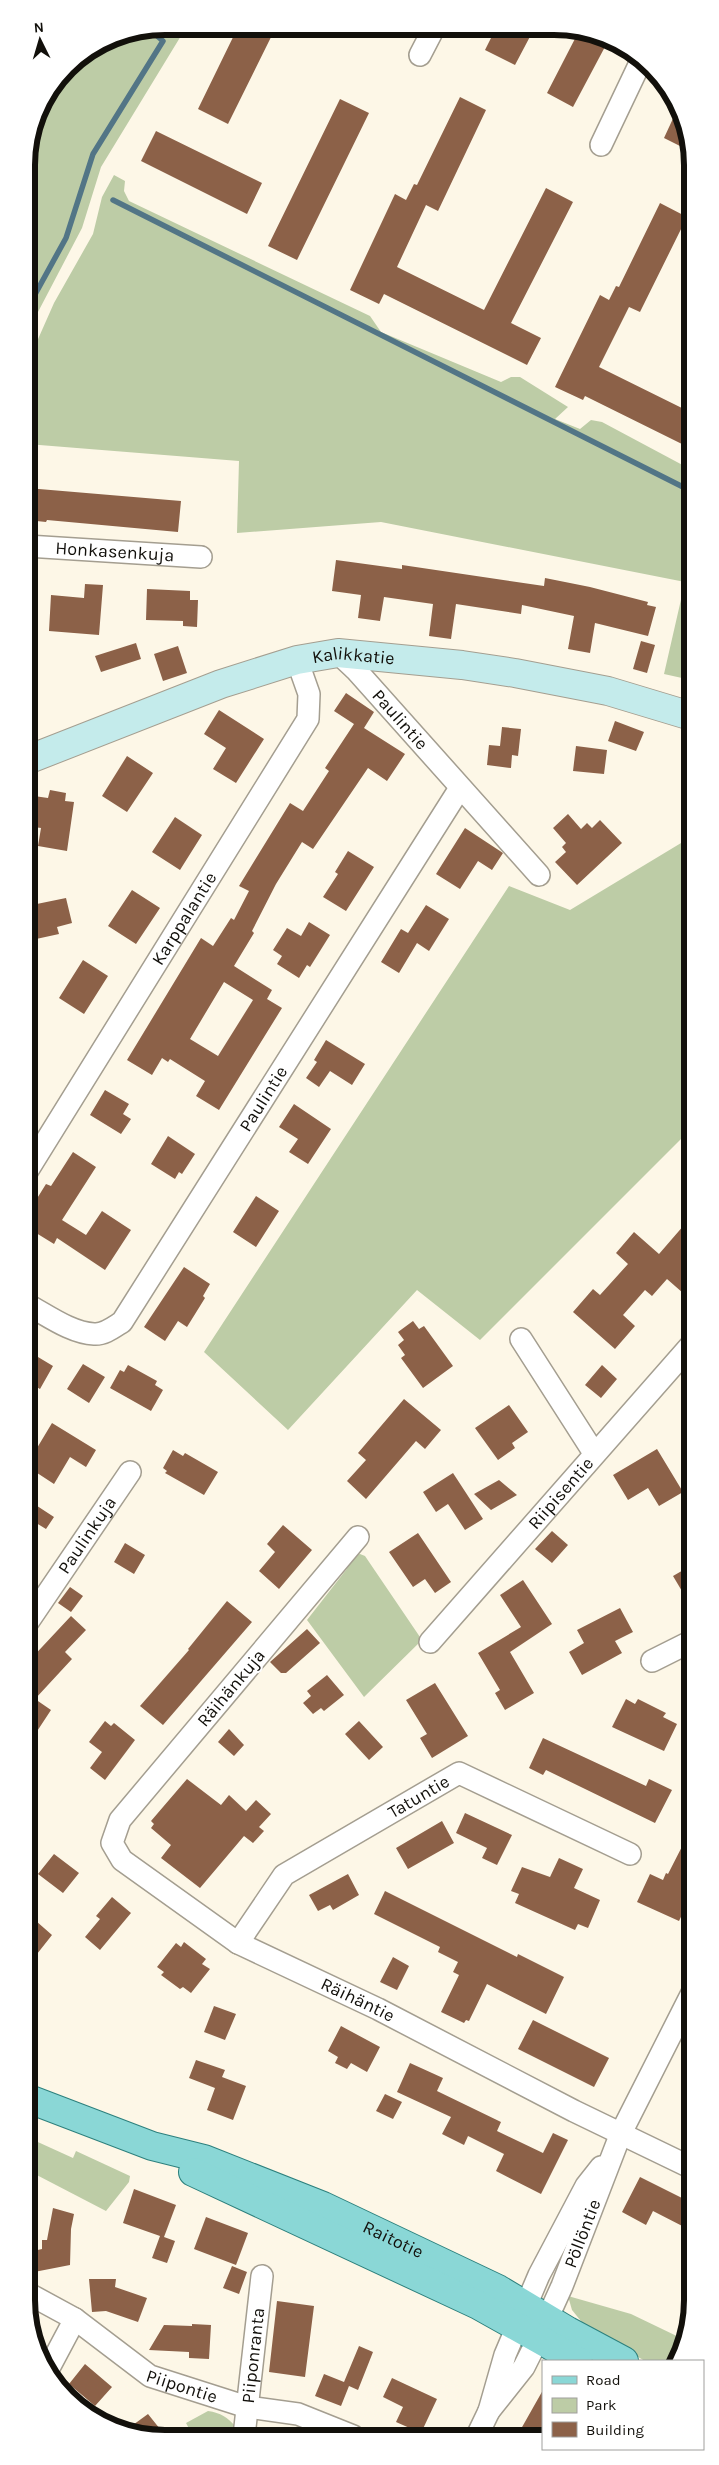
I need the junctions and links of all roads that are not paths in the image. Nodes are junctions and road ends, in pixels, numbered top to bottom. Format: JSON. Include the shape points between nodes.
{"nodes":[{"id":1,"x":430,"y":35,"type":"edge"},
{"id":2,"x":420,"y":55,"type":"dead end"},
{"id":3,"x":638,"y":67,"type":"edge"},
{"id":4,"x":601,"y":145,"type":"dead end"},
{"id":5,"x":35,"y":547,"type":"edge"},
{"id":6,"x":201,"y":557,"type":"dead end"},
{"id":7,"x":338,"y":654,"type":"junction"},
{"id":8,"x":297,"y":660,"type":"junction"},
{"id":9,"x":684,"y":714,"type":"edge"},
{"id":10,"x":35,"y":757,"type":"edge"},
{"id":11,"x":460,"y":788,"type":"junction"},
{"id":12,"x":539,"y":875,"type":"dead end"},
{"id":13,"x":35,"y":1159,"type":"edge"},
{"id":14,"x":35,"y":1309,"type":"edge"},
{"id":15,"x":521,"y":1339,"type":"dead end"},
{"id":16,"x":684,"y":1353,"type":"edge"},
{"id":17,"x":594,"y":1453,"type":"junction"},
{"id":18,"x":130,"y":1472,"type":"dead end"},
{"id":19,"x":358,"y":1537,"type":"dead end"},
{"id":20,"x":35,"y":1612,"type":"edge"},
{"id":21,"x":430,"y":1642,"type":"dead end"},
{"id":22,"x":684,"y":1645,"type":"edge"},
{"id":23,"x":652,"y":1661,"type":"dead end"},
{"id":24,"x":112,"y":1843,"type":"joint"},
{"id":25,"x":630,"y":1854,"type":"dead end"},
{"id":26,"x":238,"y":1942,"type":"junction"},
{"id":27,"x":684,"y":2009,"type":"edge"},
{"id":28,"x":35,"y":2101,"type":"edge"},
{"id":29,"x":619,"y":2140,"type":"junction"},
{"id":30,"x":684,"y":2165,"type":"edge"},
{"id":31,"x":262,"y":2276,"type":"dead end"},
{"id":32,"x":35,"y":2297,"type":"edge"},
{"id":33,"x":75,"y":2319,"type":"junction"},
{"id":34,"x":532,"y":2322,"type":"junction"},
{"id":35,"x":577,"y":2360,"type":"edge"},
{"id":36,"x":622,"y":2360,"type":"edge"},
{"id":37,"x":51,"y":2364,"type":"edge"},
{"id":38,"x":247,"y":2407,"type":"junction"},
{"id":39,"x":245,"y":2430,"type":"edge"},
{"id":40,"x":338,"y":2430,"type":"edge"},
{"id":41,"x":481,"y":2430,"type":"edge"}],
"edges":[{"from":1,"to":2,"type":"street"},
{"from":3,"to":4,"type":"street"},
{"from":5,"to":6,"type":"street","name":"Honkasenkuja"},
{"from":7,"to":8,"type":"street","name":"Kalikkatie"},
{"from":7,"to":9,"type":"street","name":"Kalikkatie","via":[[515,672],[608,691]]},
{"from":7,"to":11,"type":"street","name":"Paulintie","via":[[356,670]]},
{"from":8,"to":10,"type":"street","name":"Kalikkatie","via":[[221,684]]},
{"from":8,"to":13,"type":"street","name":"Karppalantie","via":[[309,694],[308,719]]},
{"from":11,"to":12,"type":"street","name":"Paulintie"},
{"from":11,"to":14,"type":"street","name":"Paulintie","via":[[122,1322],[108,1331],[94,1334],[75,1329]]},
{"from":15,"to":17,"type":"street"},
{"from":16,"to":17,"type":"street","name":"Riipisentie"},
{"from":17,"to":21,"type":"street","name":"Riipisentie"},
{"from":18,"to":20,"type":"street","name":"Paulinkuja"},
{"from":19,"to":24,"type":"street","name":"Räihänkuja","via":[[120,1820]]},
{"from":22,"to":23,"type":"street"},
{"from":24,"to":26,"type":"street","name":"Räihäntie","via":[[122,1860]]},
{"from":25,"to":26,"type":"street","name":"Tatuntie","via":[[459,1774],[284,1875]]},
{"from":26,"to":29,"type":"street","name":"Räihäntie","via":[[378,2009],[574,2111]]},
{"from":27,"to":29,"type":"street","name":"Pöllöntie"},
{"from":28,"to":34,"type":"main road","name":"Raitotie","via":[[152,2146],[204,2159],[323,2206],[498,2288]]},
{"from":29,"to":30,"type":"street","name":"Räihäntie"},
{"from":29,"to":34,"type":"street","name":"Pöllöntie","via":[[586,2186]]},
{"from":31,"to":38,"type":"street","name":"Piiponranta"},
{"from":32,"to":33,"type":"street","name":"Piipontie"},
{"from":33,"to":37,"type":"street"},
{"from":33,"to":38,"type":"street","name":"Piipontie","via":[[150,2376]]},
{"from":34,"to":35,"type":"main road","name":"Raitotie"},
{"from":34,"to":36,"type":"main road","name":"Raitotie"},
{"from":34,"to":41,"type":"street","via":[[524,2367],[489,2410]]},
{"from":38,"to":39,"type":"street","name":"Piiponranta"},
{"from":38,"to":40,"type":"street","name":"Piipontie","via":[[298,2414]]}]}
